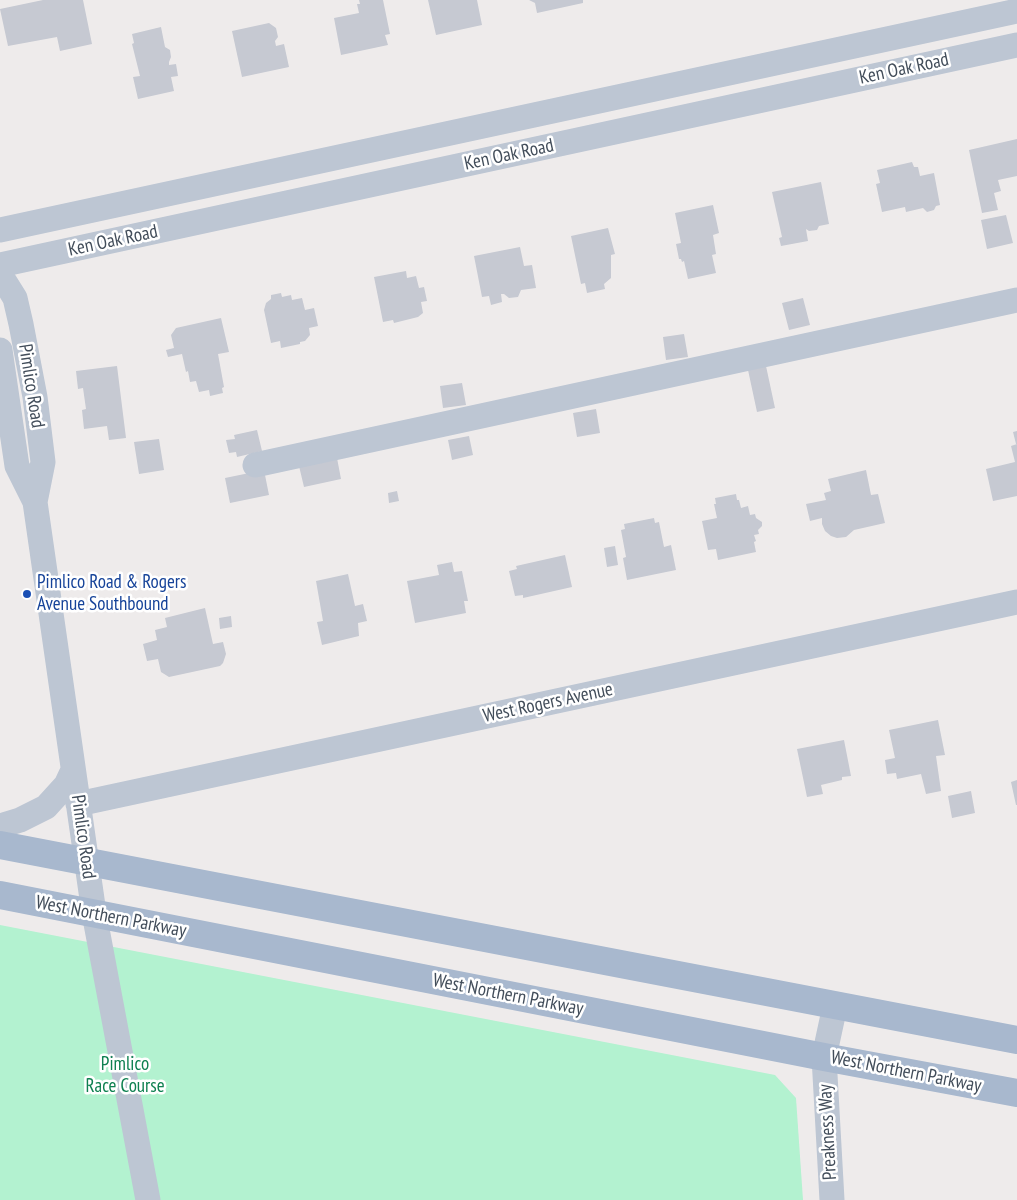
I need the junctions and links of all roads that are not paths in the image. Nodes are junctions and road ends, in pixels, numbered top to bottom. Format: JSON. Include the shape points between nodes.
{"nodes":[{"id":1,"x":1017,"y":11,"type":"edge"},
{"id":2,"x":1017,"y":45,"type":"edge"},
{"id":3,"x":0,"y":230,"type":"edge"},
{"id":4,"x":0,"y":265,"type":"edge"},
{"id":5,"x":0,"y":274,"type":"edge"},
{"id":6,"x":1017,"y":300,"type":"edge"},
{"id":7,"x":0,"y":350,"type":"edge"},
{"id":8,"x":32,"y":384,"type":"junction"},
{"id":9,"x":4,"y":407,"type":"edge"},
{"id":10,"x":255,"y":465,"type":"dead end"},
{"id":11,"x":34,"y":502,"type":"junction"},
{"id":12,"x":1017,"y":602,"type":"edge"},
{"id":13,"x":73,"y":770,"type":"junction"},
{"id":14,"x":78,"y":804,"type":"junction"},
{"id":15,"x":0,"y":826,"type":"edge"},
{"id":16,"x":0,"y":845,"type":"edge"},
{"id":17,"x":86,"y":861,"type":"junction"},
{"id":18,"x":0,"y":895,"type":"edge"},
{"id":19,"x":94,"y":913,"type":"junction"},
{"id":20,"x":835,"y":1006,"type":"junction"},
{"id":21,"x":1017,"y":1040,"type":"edge"},
{"id":22,"x":824,"y":1057,"type":"junction"},
{"id":23,"x":1017,"y":1093,"type":"edge"},
{"id":24,"x":148,"y":1200,"type":"edge"},
{"id":25,"x":832,"y":1200,"type":"edge"}],
"edges":[{"from":1,"to":3,"type":"street","name":"Ken Oak Road"},
{"from":2,"to":4,"type":"street","name":"Ken Oak Road"},
{"from":5,"to":8,"type":"street","name":"Pimlico Road","via":[[15,298]]},
{"from":6,"to":10,"type":"street"},
{"from":7,"to":9,"type":"street","name":"Pimlico Road"},
{"from":8,"to":9,"type":"street"},
{"from":8,"to":11,"type":"street","name":"Pimlico Road","via":[[43,462]]},
{"from":9,"to":11,"type":"street","name":"Pimlico Road","via":[[16,466]]},
{"from":11,"to":13,"type":"street","name":"Pimlico Road"},
{"from":12,"to":14,"type":"street","name":"West Rogers Avenue"},
{"from":13,"to":14,"type":"street","name":"Pimlico Road"},
{"from":13,"to":15,"type":"street","via":[[66,785],[46,807]]},
{"from":14,"to":17,"type":"street","name":"Pimlico Road"},
{"from":16,"to":17,"type":"main road"},
{"from":17,"to":19,"type":"street","name":"Pimlico Road"},
{"from":17,"to":20,"type":"main road"},
{"from":18,"to":19,"type":"main road","name":"West Northern Parkway"},
{"from":19,"to":22,"type":"main road","name":"West Northern Parkway"},
{"from":19,"to":24,"type":"street","name":"Pimlico Road"},
{"from":20,"to":21,"type":"main road"},
{"from":20,"to":22,"type":"street","name":"Preakness Way"},
{"from":22,"to":23,"type":"main road","name":"West Northern Parkway"},
{"from":22,"to":25,"type":"street","name":"Preakness Way"}]}
